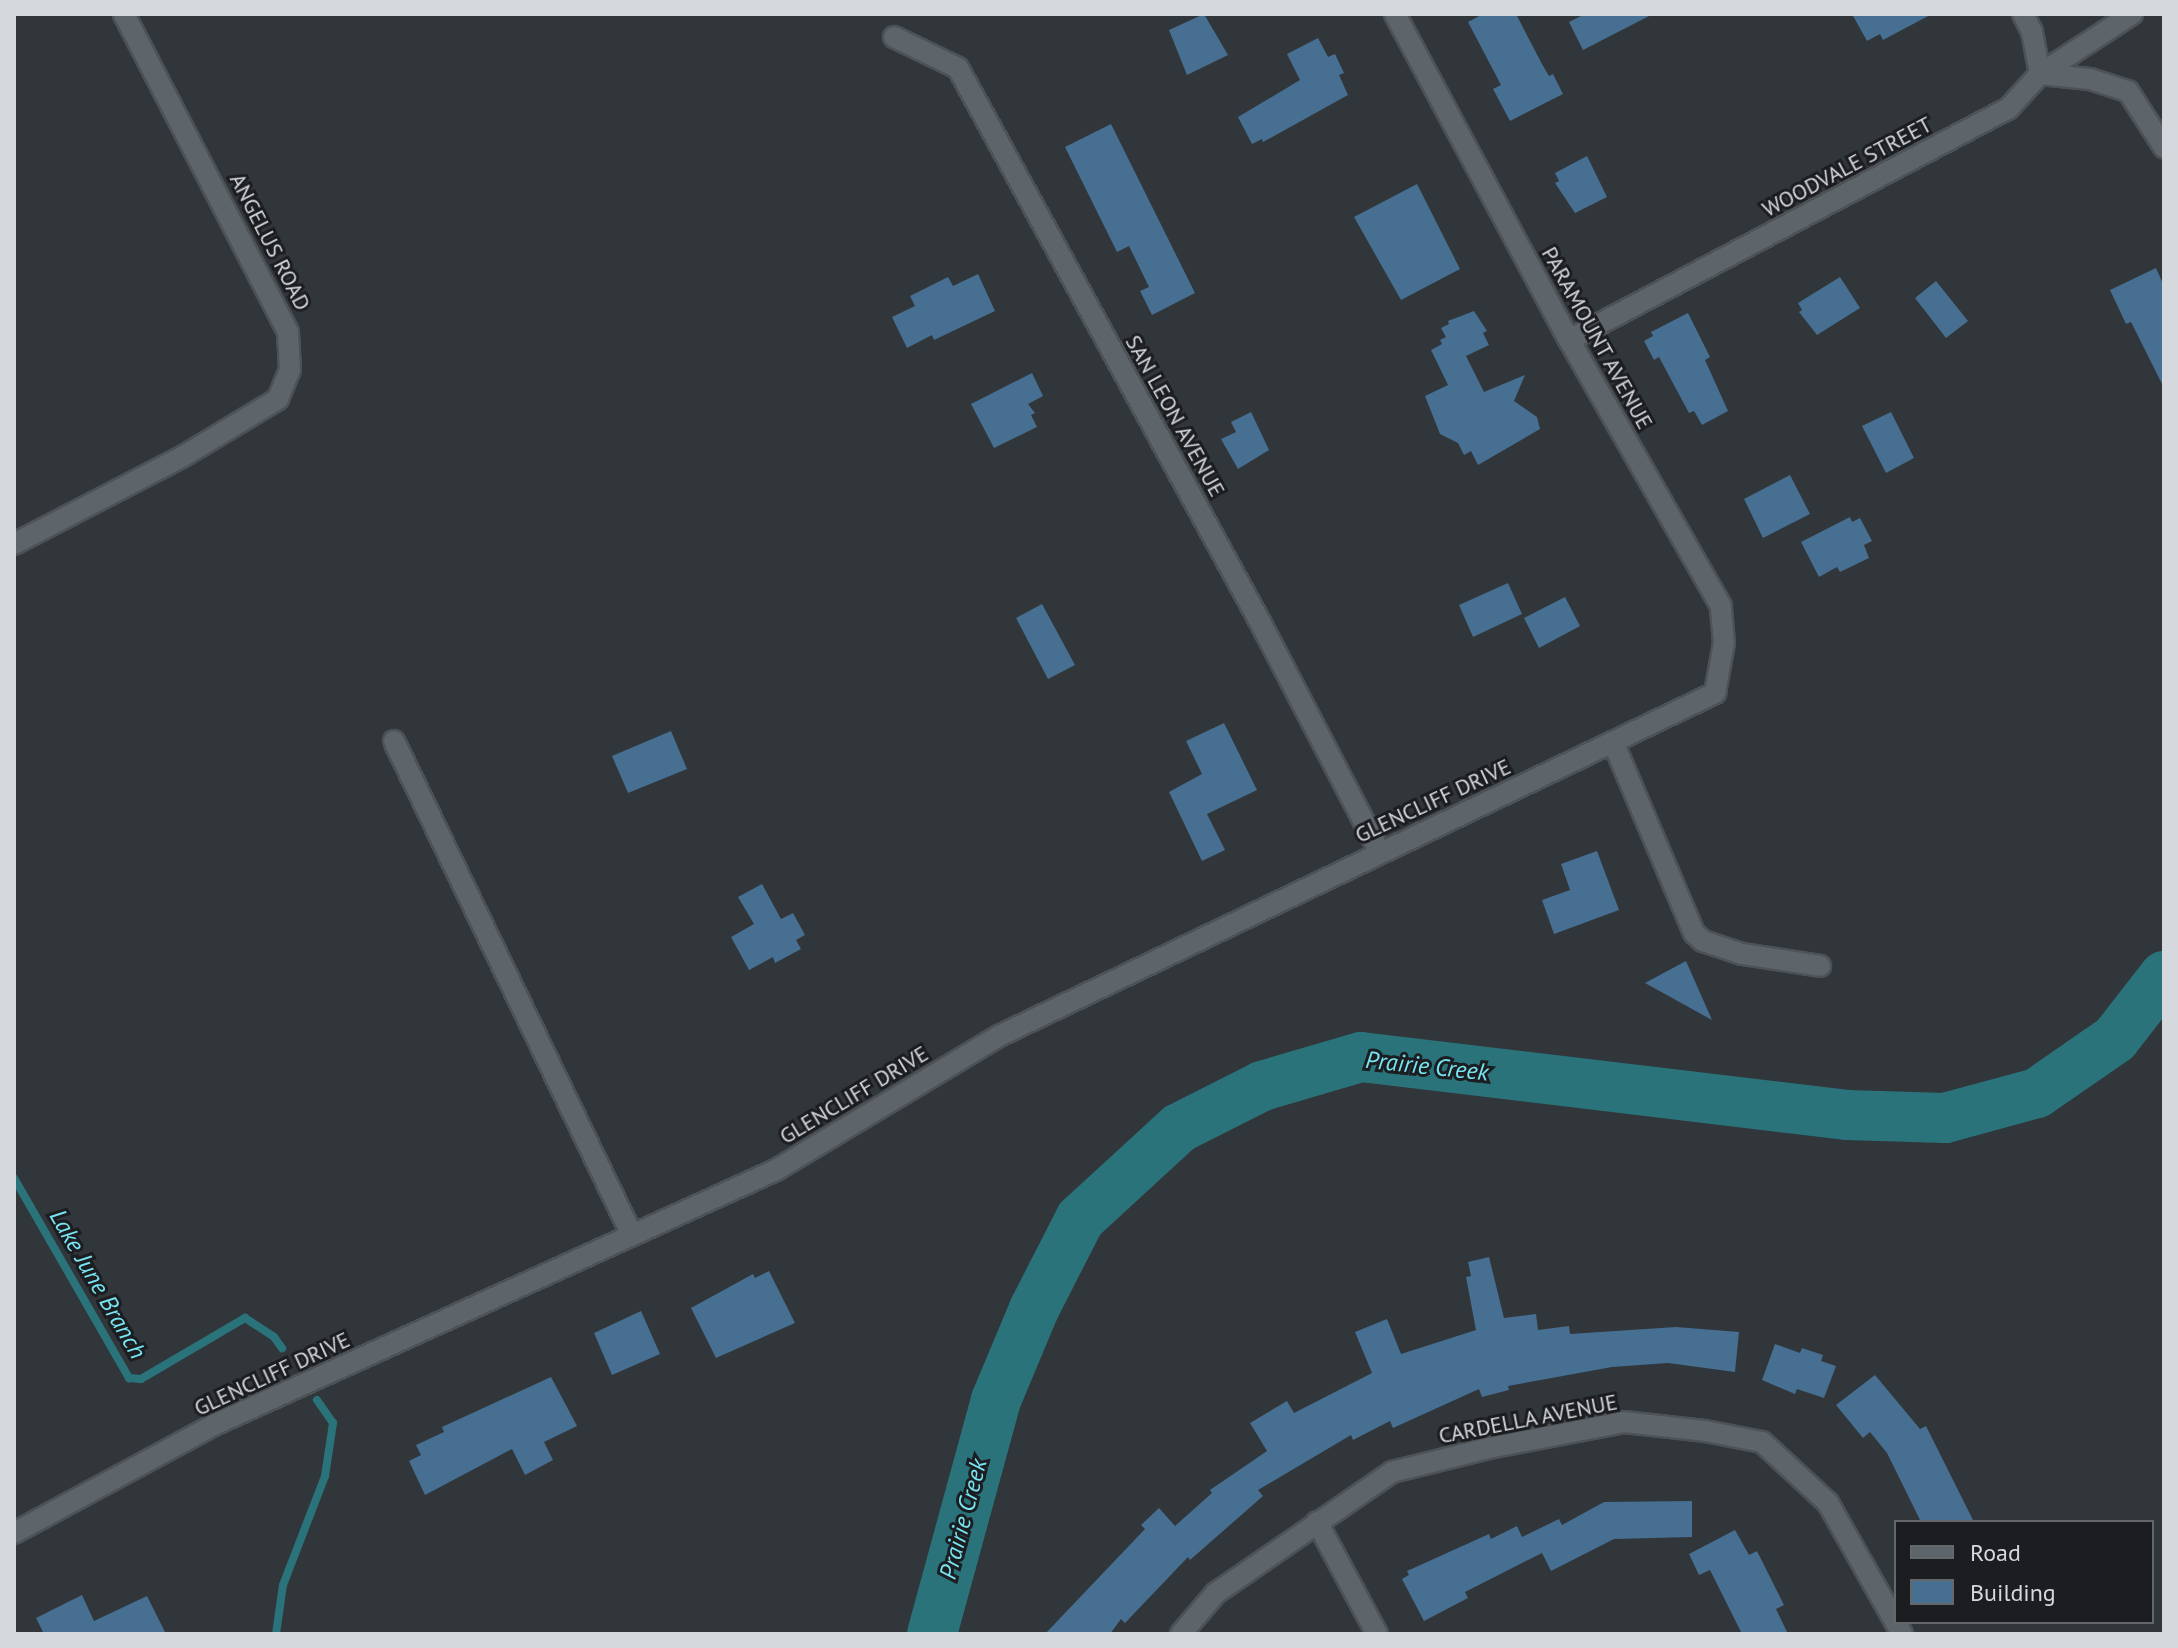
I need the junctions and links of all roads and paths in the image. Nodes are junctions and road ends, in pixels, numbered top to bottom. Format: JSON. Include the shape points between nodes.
{"nodes":[{"id":1,"x":124,"y":14,"type":"edge"},
{"id":2,"x":1395,"y":14,"type":"edge"},
{"id":3,"x":2023,"y":14,"type":"edge"},
{"id":4,"x":2132,"y":14,"type":"edge"},
{"id":5,"x":894,"y":37,"type":"dead end"},
{"id":6,"x":2040,"y":74,"type":"junction"},
{"id":7,"x":2164,"y":147,"type":"edge"},
{"id":8,"x":1569,"y":340,"type":"junction"},
{"id":9,"x":14,"y":544,"type":"edge"},
{"id":10,"x":1715,"y":693,"type":"joint"},
{"id":11,"x":394,"y":741,"type":"dead end"},
{"id":12,"x":1613,"y":742,"type":"junction"},
{"id":13,"x":1380,"y":852,"type":"junction"},
{"id":14,"x":1820,"y":966,"type":"dead end"},
{"id":15,"x":632,"y":1235,"type":"junction"},
{"id":16,"x":1317,"y":1522,"type":"junction"},
{"id":17,"x":14,"y":1533,"type":"edge"},
{"id":18,"x":1894,"y":1620,"type":"edge"},
{"id":19,"x":1181,"y":1634,"type":"edge"},
{"id":20,"x":1377,"y":1634,"type":"edge"}],
"edges":[{"from":1,"to":9,"type":"street","name":"ANGELUS ROAD","via":[[288,332],[290,370],[278,399],[182,457]]},
{"from":2,"to":8,"type":"street","name":"PARAMOUNT AVENUE"},
{"from":3,"to":6,"type":"street"},
{"from":4,"to":6,"type":"street","name":"WOODVALE STREET"},
{"from":5,"to":13,"type":"street","name":"SAN LEON AVENUE","via":[[958,68]]},
{"from":6,"to":7,"type":"street","via":[[2090,79],[2128,91]]},
{"from":6,"to":8,"type":"street","name":"WOODVALE STREET","via":[[2008,109]]},
{"from":8,"to":10,"type":"street","name":"PARAMOUNT AVENUE","via":[[1721,606],[1724,643]]},
{"from":10,"to":12,"type":"street","name":"GLENCLIFF DRIVE"},
{"from":11,"to":15,"type":"street"},
{"from":12,"to":13,"type":"street","name":"GLENCLIFF DRIVE"},
{"from":12,"to":14,"type":"street","via":[[1694,933],[1742,954]]},
{"from":13,"to":15,"type":"street","name":"GLENCLIFF DRIVE","via":[[1001,1035],[776,1170]]},
{"from":15,"to":17,"type":"street","name":"GLENCLIFF DRIVE","via":[[216,1424]]},
{"from":16,"to":18,"type":"street","name":"CARDELLA AVENUE","via":[[1392,1472],[1489,1448],[1624,1422],[1705,1431],[1762,1442],[1828,1503]]},
{"from":16,"to":19,"type":"street","name":"CARDELLA AVENUE","via":[[1216,1593]]},
{"from":16,"to":20,"type":"street"}]}
